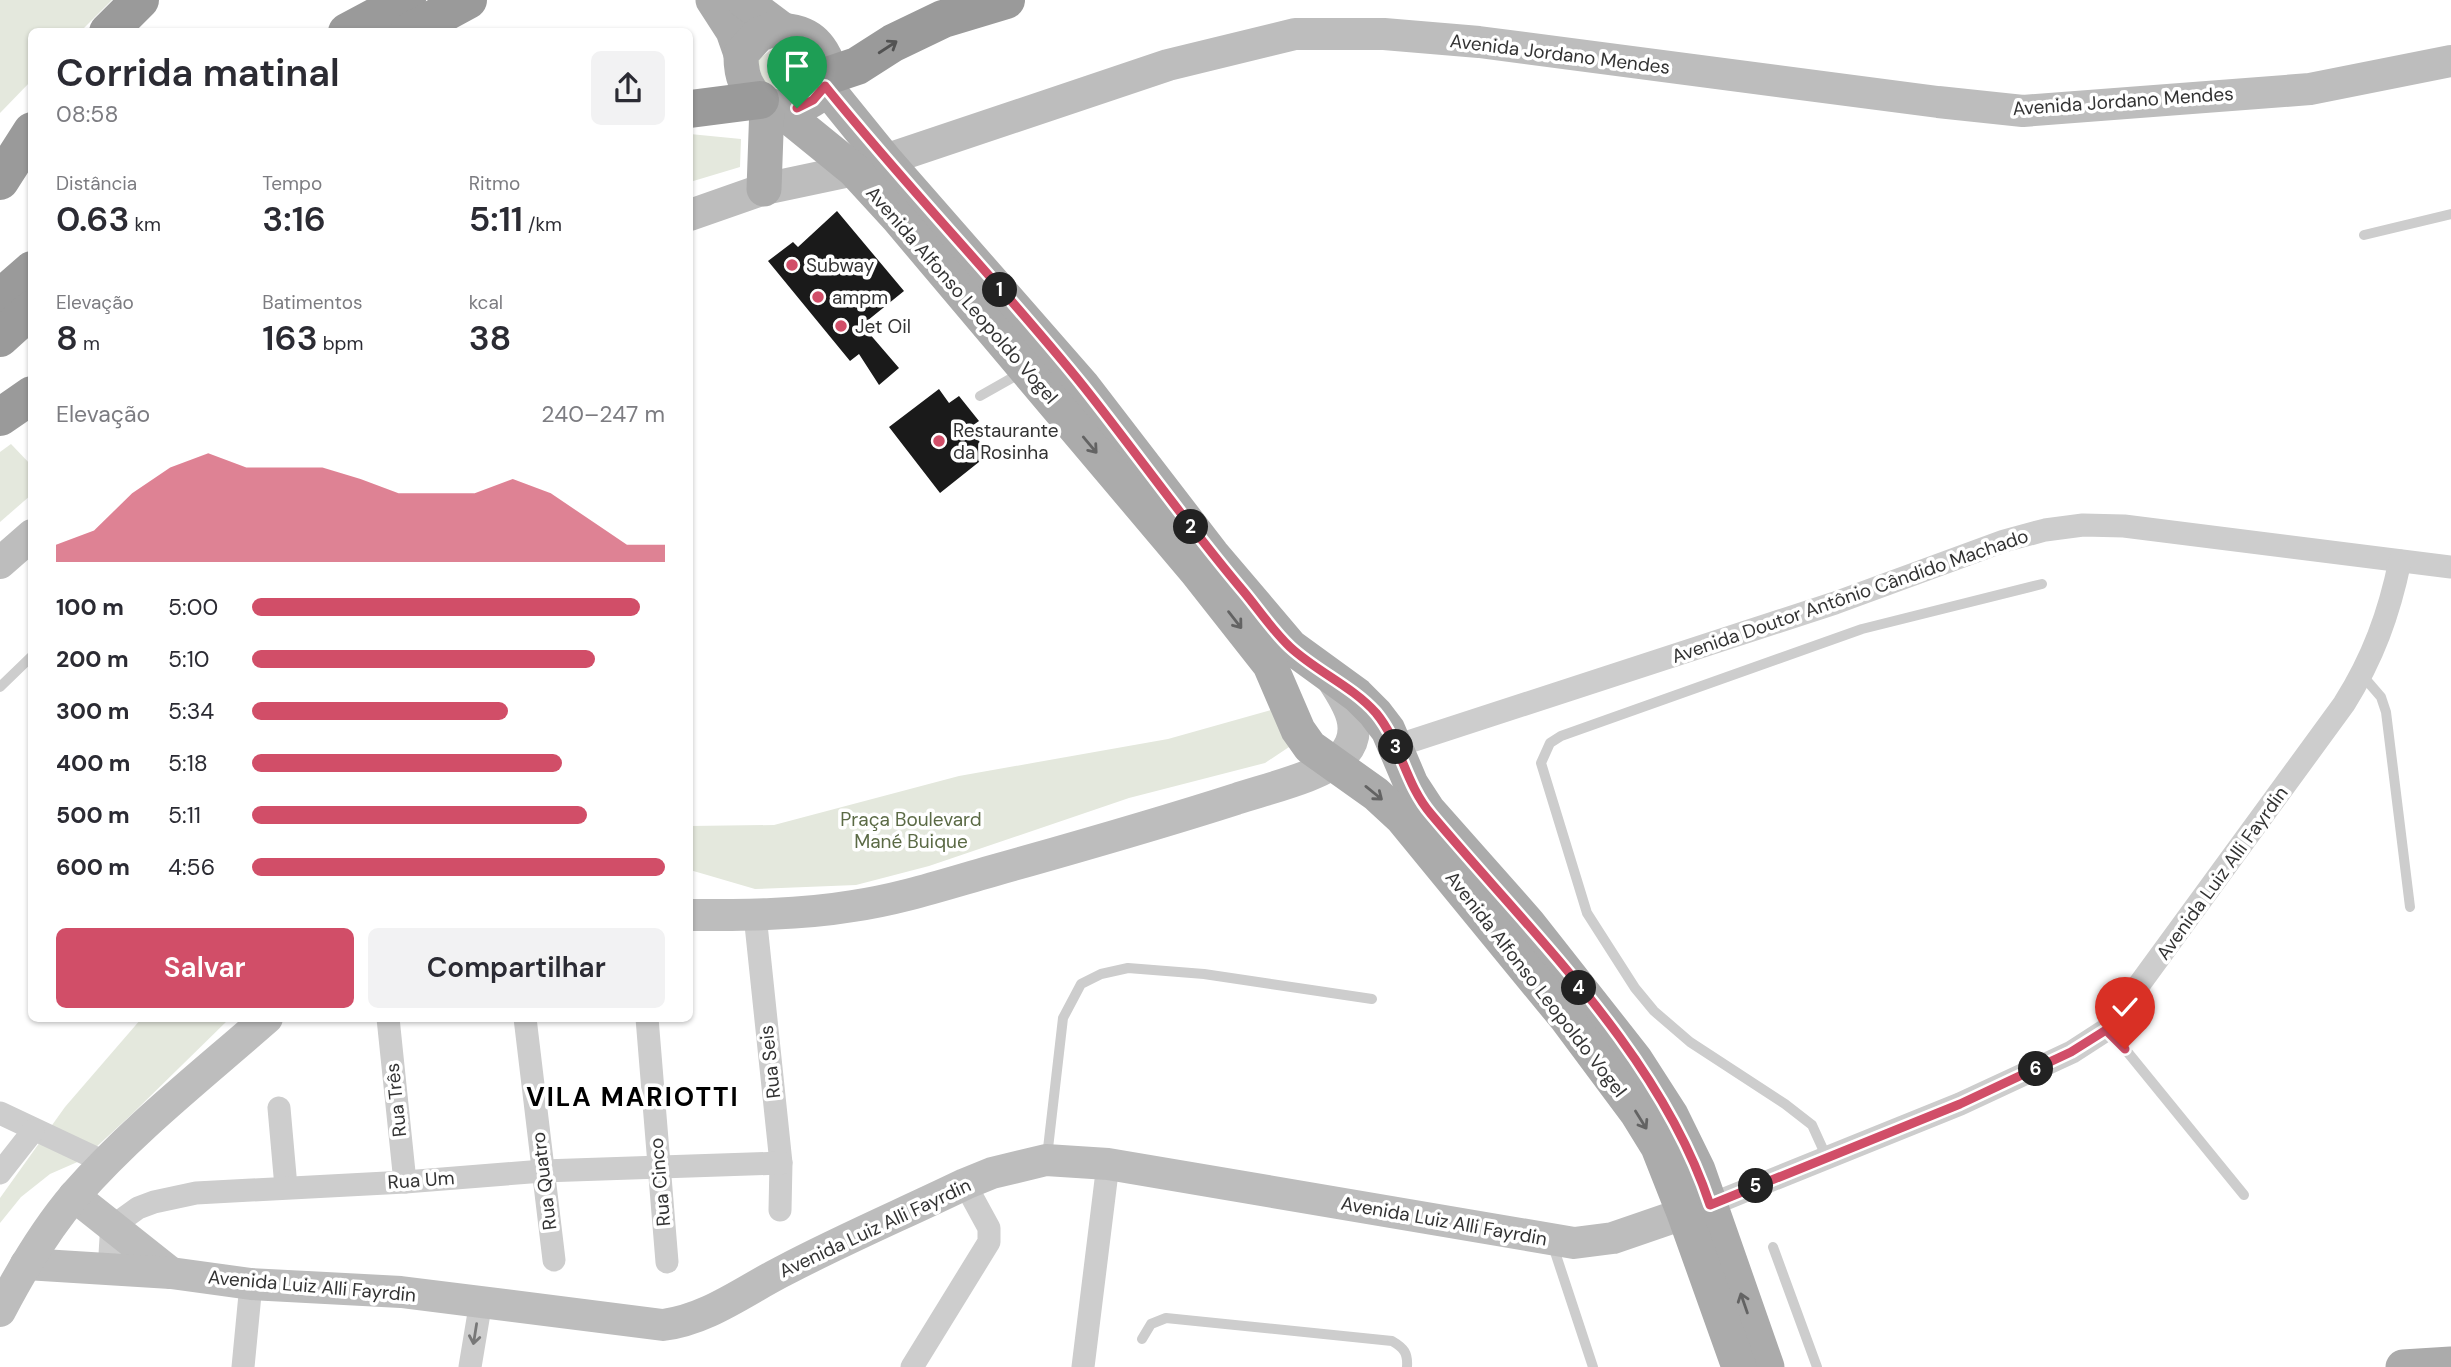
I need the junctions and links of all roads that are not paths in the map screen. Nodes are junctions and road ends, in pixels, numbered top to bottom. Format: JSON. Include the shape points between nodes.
{"nodes":[{"id":1,"x":139,"y":0,"type":"edge"},
{"id":2,"x":407,"y":0,"type":"edge"},
{"id":3,"x":468,"y":0,"type":"edge"},
{"id":4,"x":1006,"y":0,"type":"edge"},
{"id":5,"x":726,"y":3,"type":"edge"},
{"id":6,"x":112,"y":28,"type":"edge"},
{"id":7,"x":354,"y":28,"type":"edge"},
{"id":8,"x":417,"y":28,"type":"edge"},
{"id":9,"x":783,"y":30,"type":"junction"},
{"id":10,"x":741,"y":54,"type":"junction"},
{"id":11,"x":2451,"y":61,"type":"edge"},
{"id":12,"x":826,"y":81,"type":"junction"},
{"id":13,"x":769,"y":105,"type":"junction"},
{"id":14,"x":693,"y":109,"type":"edge"},
{"id":15,"x":28,"y":137,"type":"edge"},
{"id":16,"x":869,"y":165,"type":"junction"},
{"id":17,"x":0,"y":181,"type":"edge"},
{"id":18,"x":764,"y":189,"type":"junction"},
{"id":19,"x":693,"y":214,"type":"edge"},
{"id":20,"x":2451,"y":214,"type":"edge"},
{"id":21,"x":2364,"y":235,"type":"dead end"},
{"id":22,"x":28,"y":274,"type":"edge"},
{"id":23,"x":0,"y":298,"type":"edge"},
{"id":24,"x":28,"y":313,"type":"edge"},
{"id":25,"x":0,"y":338,"type":"edge"},
{"id":26,"x":1026,"y":370,"type":"junction"},
{"id":27,"x":980,"y":396,"type":"dead end"},
{"id":28,"x":28,"y":398,"type":"edge"},
{"id":29,"x":0,"y":417,"type":"edge"},
{"id":30,"x":28,"y":538,"type":"edge"},
{"id":31,"x":2400,"y":561,"type":"junction"},
{"id":32,"x":0,"y":563,"type":"edge"},
{"id":33,"x":2451,"y":567,"type":"edge"},
{"id":34,"x":2042,"y":584,"type":"dead end"},
{"id":35,"x":28,"y":660,"type":"edge"},
{"id":36,"x":2362,"y":675,"type":"junction"},
{"id":37,"x":1331,"y":678,"type":"junction"},
{"id":38,"x":0,"y":687,"type":"edge"},
{"id":39,"x":1396,"y":746,"type":"junction"},
{"id":40,"x":1332,"y":764,"type":"junction"},
{"id":41,"x":2410,"y":907,"type":"dead end"},
{"id":42,"x":693,"y":915,"type":"edge"},
{"id":43,"x":755,"y":915,"type":"junction"},
{"id":44,"x":1372,"y":999,"type":"dead end"},
{"id":45,"x":262,"y":1022,"type":"edge"},
{"id":46,"x":388,"y":1022,"type":"edge"},
{"id":47,"x":525,"y":1022,"type":"edge"},
{"id":48,"x":648,"y":1022,"type":"edge"},
{"id":49,"x":2106,"y":1030,"type":"junction"},
{"id":50,"x":279,"y":1108,"type":"dead end"},
{"id":51,"x":0,"y":1113,"type":"edge"},
{"id":52,"x":33,"y":1131,"type":"junction"},
{"id":53,"x":1827,"y":1158,"type":"junction"},
{"id":54,"x":1046,"y":1160,"type":"junction"},
{"id":55,"x":106,"y":1163,"type":"junction"},
{"id":56,"x":781,"y":1163,"type":"junction"},
{"id":57,"x":1108,"y":1164,"type":"junction"},
{"id":58,"x":658,"y":1168,"type":"junction"},
{"id":59,"x":543,"y":1171,"type":"junction"},
{"id":60,"x":0,"y":1173,"type":"edge"},
{"id":61,"x":405,"y":1182,"type":"junction"},
{"id":62,"x":965,"y":1184,"type":"junction"},
{"id":63,"x":286,"y":1187,"type":"junction"},
{"id":64,"x":2244,"y":1195,"type":"dead end"},
{"id":65,"x":74,"y":1196,"type":"junction"},
{"id":66,"x":1697,"y":1209,"type":"junction"},
{"id":67,"x":780,"y":1210,"type":"dead end"},
{"id":68,"x":114,"y":1228,"type":"junction"},
{"id":69,"x":1551,"y":1239,"type":"junction"},
{"id":70,"x":1773,"y":1247,"type":"dead end"},
{"id":71,"x":554,"y":1260,"type":"dead end"},
{"id":72,"x":667,"y":1262,"type":"dead end"},
{"id":73,"x":26,"y":1264,"type":"junction"},
{"id":74,"x":109,"y":1271,"type":"junction"},
{"id":75,"x":171,"y":1273,"type":"junction"},
{"id":76,"x":251,"y":1284,"type":"junction"},
{"id":77,"x":481,"y":1301,"type":"junction"},
{"id":78,"x":0,"y":1311,"type":"edge"},
{"id":79,"x":1142,"y":1339,"type":"dead end"},
{"id":80,"x":2451,"y":1364,"type":"edge"},
{"id":81,"x":243,"y":1367,"type":"edge"},
{"id":82,"x":470,"y":1367,"type":"edge"},
{"id":83,"x":912,"y":1367,"type":"edge"},
{"id":84,"x":1083,"y":1367,"type":"edge"},
{"id":85,"x":1407,"y":1367,"type":"edge"},
{"id":86,"x":1593,"y":1367,"type":"edge"},
{"id":87,"x":1739,"y":1367,"type":"edge"},
{"id":88,"x":1767,"y":1367,"type":"edge"},
{"id":89,"x":1817,"y":1367,"type":"edge"},
{"id":90,"x":2403,"y":1367,"type":"edge"}],
"edges":[{"from":1,"to":6,"type":"highway"},
{"from":2,"to":7,"type":"highway"},
{"from":3,"to":8,"type":"highway"},
{"from":12,"to":4,"type":"highway","one_way":true,"via":[[943,19]]},
{"from":5,"to":9,"type":"main road"},
{"from":5,"to":10,"type":"main road"},
{"from":9,"to":10,"type":"main road","via":[[758,35]]},
{"from":9,"to":12,"type":"main road","via":[[801,33],[816,43],[826,58]]},
{"from":10,"to":13,"type":"main road","via":[[744,80]]},
{"from":11,"to":16,"type":"street","name":"Avenida Jordano Mendes","via":[[2310,89],[2023,111],[1479,42],[1384,34],[1294,34],[1168,65]]},
{"from":12,"to":13,"type":"main road","via":[[813,100],[797,108]]},
{"from":12,"to":16,"type":"main road"},
{"from":13,"to":14,"type":"highway"},
{"from":13,"to":16,"type":"main road"},
{"from":13,"to":18,"type":"main road"},
{"from":15,"to":17,"type":"highway"},
{"from":16,"to":18,"type":"street","name":"Avenida Jordano Mendes"},
{"from":16,"to":26,"type":"main road","name":"Avenida Alfonso Leopoldo Vogel"},
{"from":16,"to":37,"type":"main road","name":"Avenida Alfonso Leopoldo Vogel","via":[[1082,385],[1212,554],[1291,647]]},
{"from":18,"to":19,"type":"street","name":"Avenida Jordano Mendes"},
{"from":20,"to":21,"type":"lane"},
{"from":22,"to":23,"type":"highway"},
{"from":24,"to":25,"type":"highway"},
{"from":26,"to":27,"type":"lane"},
{"from":26,"to":40,"type":"main road","name":"Avenida Alfonso Leopoldo Vogel","one_way":true,"via":[[1196,570],[1270,665],[1298,730],[1310,747]]},
{"from":28,"to":29,"type":"highway"},
{"from":30,"to":32,"type":"street"},
{"from":31,"to":33,"type":"street"},
{"from":31,"to":36,"type":"street","name":"Avenida Luiz Alli Fayrdin","via":[[2381,634]]},
{"from":31,"to":39,"type":"street","name":"Avenida Doutor Antônio Cândido Machado","via":[[2124,526],[2045,530]]},
{"from":34,"to":53,"type":"lane","via":[[1862,629],[1735,672],[1562,736],[1550,743],[1541,763],[1587,914],[1635,988],[1690,1042],[1812,1125]]},
{"from":35,"to":38,"type":"lane"},
{"from":36,"to":41,"type":"lane","via":[[2381,697],[2386,712]]},
{"from":36,"to":49,"type":"street","name":"Avenida Luiz Alli Fayrdin"},
{"from":37,"to":39,"type":"main road","name":"Avenida Alfonso Leopoldo Vogel","via":[[1376,713]]},
{"from":37,"to":40,"type":"street","via":[[1354,722],[1352,741]]},
{"from":39,"to":66,"type":"main road","name":"Avenida Alfonso Leopoldo Vogel","via":[[1427,810],[1528,923],[1635,1059],[1671,1115],[1698,1170]]},
{"from":40,"to":43,"type":"street","via":[[1160,825],[907,896]]},
{"from":40,"to":66,"type":"main road","name":"Avenida Alfonso Leopoldo Vogel","one_way":true,"via":[[1402,818],[1567,1019]]},
{"from":42,"to":43,"type":"street"},
{"from":43,"to":56,"type":"street","name":"Rua Seis"},
{"from":44,"to":54,"type":"lane","via":[[1204,974],[1128,968],[1101,974],[1081,984],[1063,1018]]},
{"from":45,"to":55,"type":"street"},
{"from":46,"to":61,"type":"street","name":"Rua Três"},
{"from":47,"to":59,"type":"street","name":"Rua Quatro"},
{"from":48,"to":58,"type":"street","name":"Rua Cinco"},
{"from":49,"to":53,"type":"street","name":"Avenida Luiz Alli Fayrdin","via":[[2071,1052],[1960,1104]]},
{"from":49,"to":64,"type":"lane"},
{"from":50,"to":63,"type":"street"},
{"from":51,"to":52,"type":"street"},
{"from":52,"to":55,"type":"street"},
{"from":52,"to":60,"type":"street"},
{"from":53,"to":66,"type":"street","name":"Avenida Luiz Alli Fayrdin"},
{"from":54,"to":57,"type":"street","name":"Avenida Luiz Alli Fayrdin"},
{"from":54,"to":62,"type":"street","name":"Avenida Luiz Alli Fayrdin"},
{"from":55,"to":65,"type":"street"},
{"from":56,"to":58,"type":"street","name":"Rua Um"},
{"from":56,"to":67,"type":"street","name":"Rua Seis"},
{"from":57,"to":69,"type":"street","name":"Avenida Luiz Alli Fayrdin"},
{"from":57,"to":84,"type":"street"},
{"from":58,"to":59,"type":"street","name":"Rua Um"},
{"from":58,"to":72,"type":"street","name":"Rua Cinco"},
{"from":59,"to":61,"type":"street","name":"Rua Um"},
{"from":59,"to":71,"type":"street","name":"Rua Quatro"},
{"from":61,"to":63,"type":"street","name":"Rua Um"},
{"from":62,"to":77,"type":"street","name":"Avenida Luiz Alli Fayrdin","via":[[685,1322],[642,1324]]},
{"from":62,"to":83,"type":"street","via":[[989,1228],[989,1242]]},
{"from":63,"to":68,"type":"street","name":"Rua Um","via":[[176,1196],[138,1208]]},
{"from":65,"to":68,"type":"street"},
{"from":65,"to":73,"type":"street"},
{"from":66,"to":69,"type":"street","name":"Avenida Luiz Alli Fayrdin","via":[[1613,1238],[1574,1243]]},
{"from":66,"to":87,"type":"main road","name":"Avenida Alfonso Leopoldo Vogel"},
{"from":88,"to":66,"type":"main road","name":"Avenida Alfonso Leopoldo Vogel","one_way":true},
{"from":68,"to":74,"type":"street"},
{"from":68,"to":75,"type":"street"},
{"from":69,"to":86,"type":"lane"},
{"from":70,"to":89,"type":"lane"},
{"from":73,"to":74,"type":"street","name":"Avenida Luiz Alli Fayrdin"},
{"from":73,"to":78,"type":"street"},
{"from":74,"to":75,"type":"street","name":"Avenida Luiz Alli Fayrdin"},
{"from":75,"to":76,"type":"street","name":"Avenida Luiz Alli Fayrdin"},
{"from":76,"to":77,"type":"street","name":"Avenida Luiz Alli Fayrdin"},
{"from":76,"to":81,"type":"street"},
{"from":77,"to":82,"type":"street","one_way":true},
{"from":79,"to":85,"type":"lane","via":[[1151,1324],[1166,1318],[1392,1341],[1403,1347]]},
{"from":80,"to":90,"type":"main road"}]}
